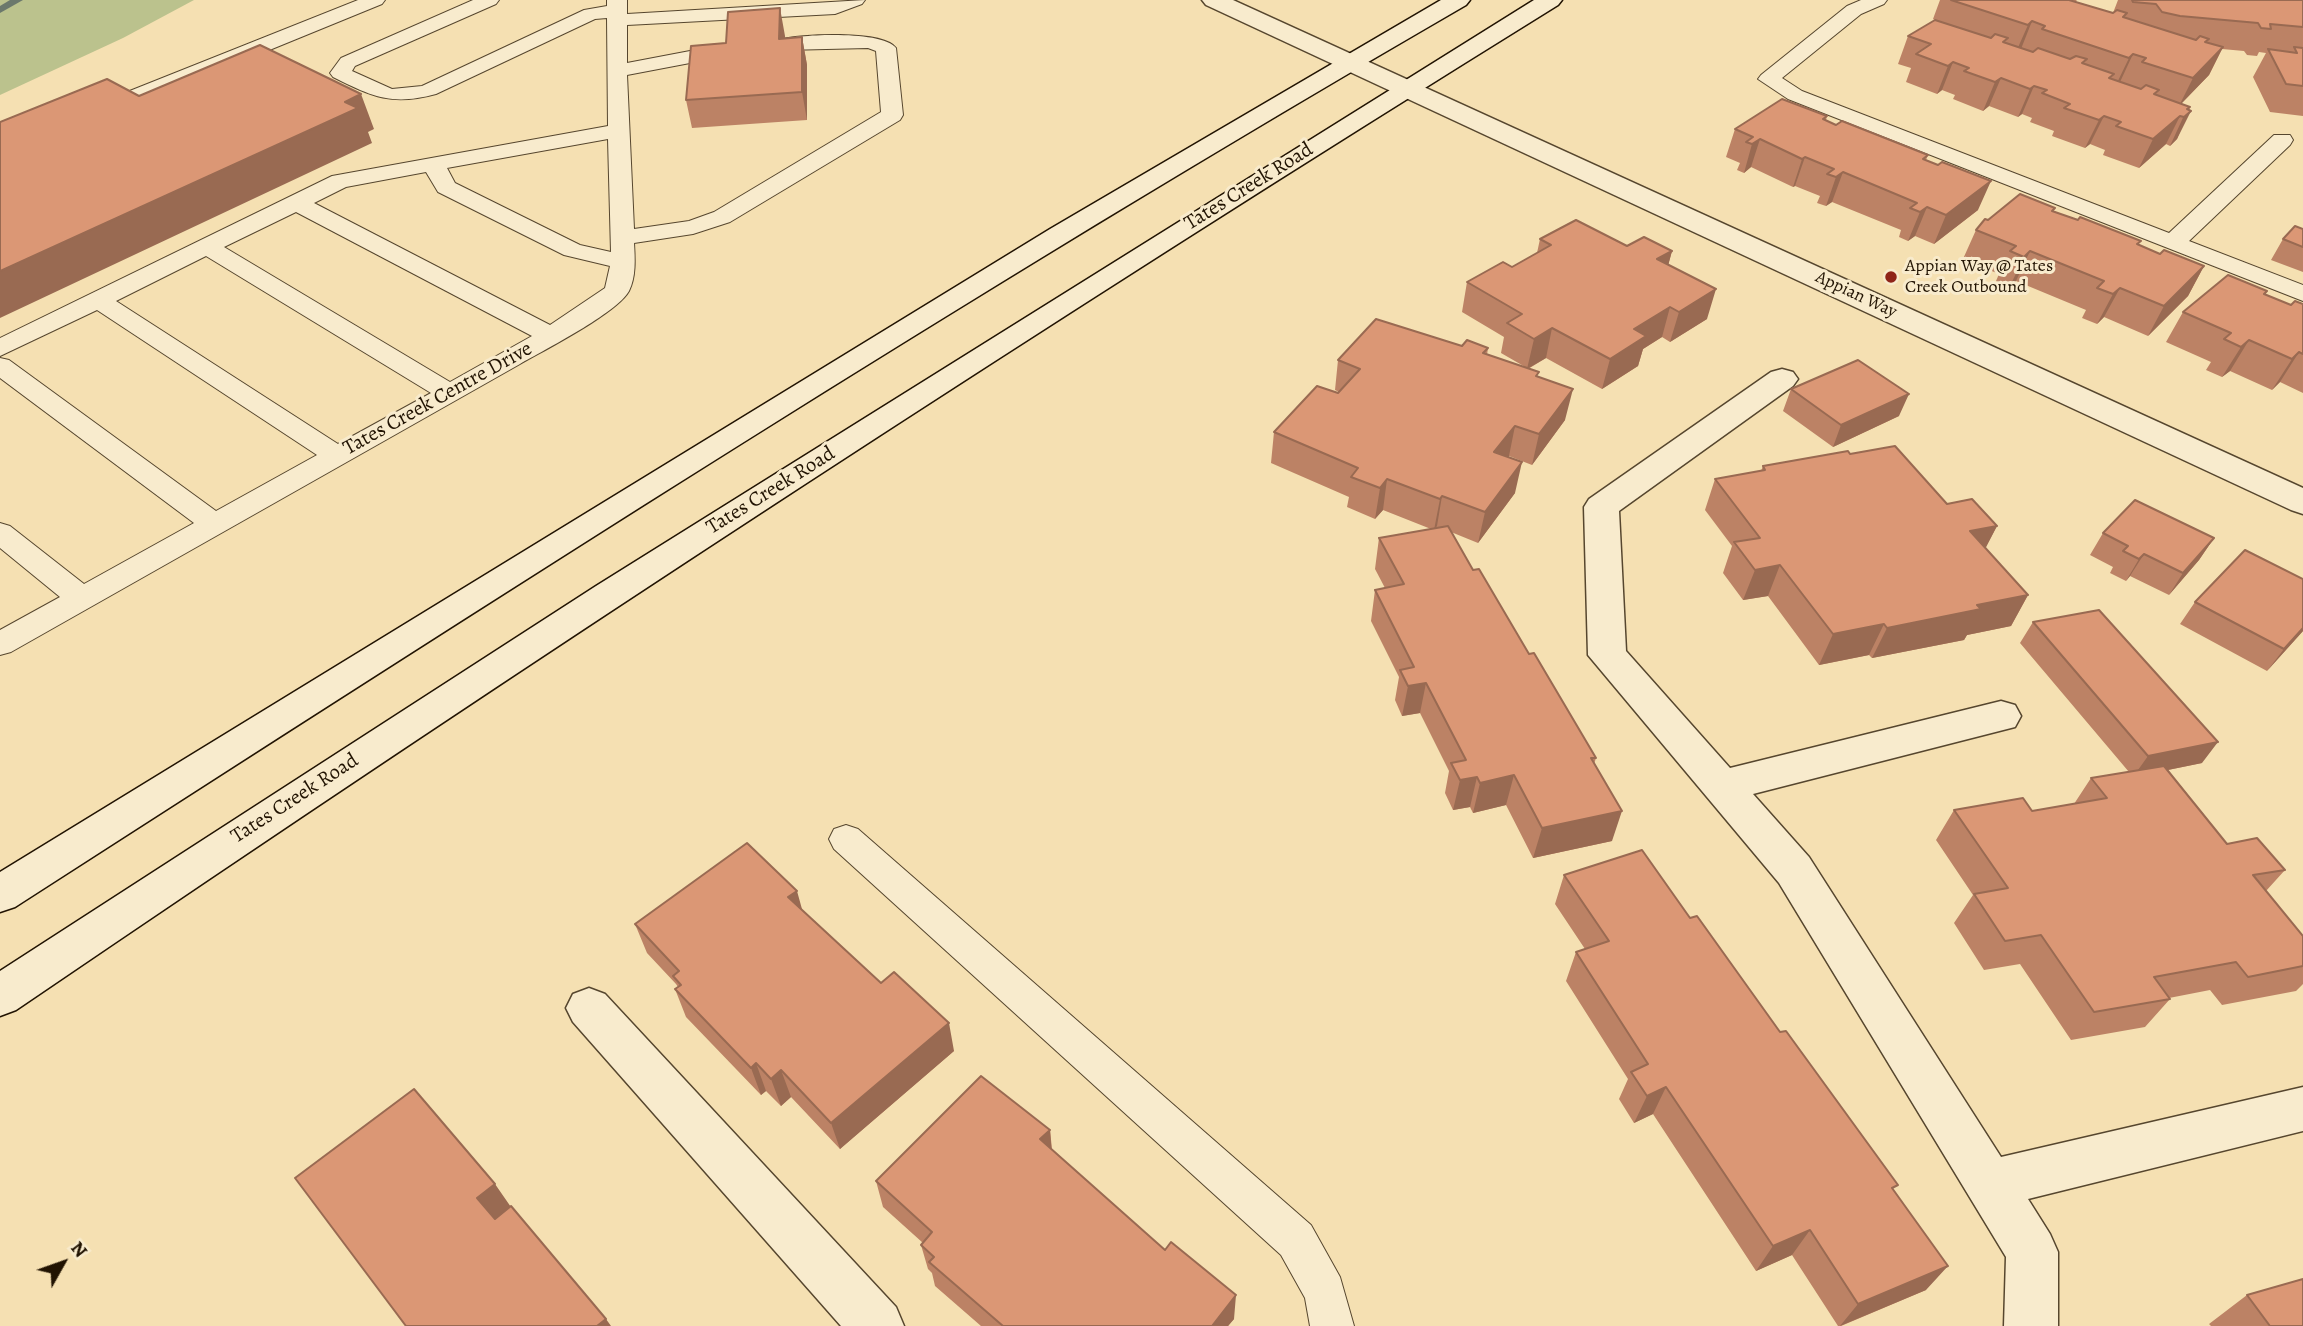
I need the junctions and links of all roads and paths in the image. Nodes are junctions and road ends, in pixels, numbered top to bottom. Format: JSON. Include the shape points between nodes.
{"nodes":[{"id":1,"x":375,"y":0,"type":"edge"},
{"id":2,"x":489,"y":0,"type":"edge"},
{"id":3,"x":855,"y":0,"type":"edge"},
{"id":4,"x":1214,"y":0,"type":"edge"},
{"id":5,"x":1458,"y":0,"type":"edge"},
{"id":6,"x":1550,"y":0,"type":"edge"},
{"id":7,"x":1877,"y":0,"type":"edge"},
{"id":8,"x":617,"y":10,"type":"edge"},
{"id":9,"x":785,"y":44,"type":"edge"},
{"id":10,"x":733,"y":48,"type":"edge"},
{"id":11,"x":1349,"y":62,"type":"junction"},
{"id":12,"x":616,"y":71,"type":"junction"},
{"id":13,"x":1409,"y":89,"type":"junction"},
{"id":14,"x":87,"y":116,"type":"edge"},
{"id":15,"x":618,"y":131,"type":"junction"},
{"id":16,"x":2283,"y":140,"type":"dead end"},
{"id":17,"x":433,"y":164,"type":"junction"},
{"id":18,"x":297,"y":203,"type":"junction"},
{"id":19,"x":2173,"y":243,"type":"junction"},
{"id":20,"x":207,"y":247,"type":"junction"},
{"id":21,"x":622,"y":250,"type":"junction"},
{"id":22,"x":2303,"y":294,"type":"edge"},
{"id":23,"x":98,"y":300,"type":"junction"},
{"id":24,"x":550,"y":335,"type":"junction"},
{"id":25,"x":0,"y":348,"type":"edge"},
{"id":26,"x":0,"y":366,"type":"edge"},
{"id":27,"x":1782,"y":379,"type":"dead end"},
{"id":28,"x":450,"y":393,"type":"junction"},
{"id":29,"x":337,"y":456,"type":"junction"},
{"id":30,"x":2303,"y":502,"type":"edge"},
{"id":31,"x":214,"y":524,"type":"junction"},
{"id":32,"x":0,"y":533,"type":"edge"},
{"id":33,"x":81,"y":598,"type":"junction"},
{"id":34,"x":0,"y":644,"type":"edge"},
{"id":35,"x":2001,"y":716,"type":"dead end"},
{"id":36,"x":1721,"y":786,"type":"junction"},
{"id":37,"x":846,"y":839,"type":"dead end"},
{"id":38,"x":0,"y":894,"type":"edge"},
{"id":39,"x":0,"y":996,"type":"edge"},
{"id":40,"x":589,"y":1009,"type":"dead end"},
{"id":41,"x":2303,"y":1109,"type":"edge"},
{"id":42,"x":1989,"y":1184,"type":"junction"},
{"id":43,"x":877,"y":1326,"type":"edge"},
{"id":44,"x":1332,"y":1326,"type":"edge"},
{"id":45,"x":2031,"y":1326,"type":"edge"}],
"edges":[{"from":1,"to":14,"type":"lane"},
{"from":2,"to":8,"type":"lane","via":[[348,62],[340,73],[388,96],[409,96],[591,14]]},
{"from":3,"to":8,"type":"lane","via":[[811,10]]},
{"from":4,"to":11,"type":"main road","name":"Appian Way"},
{"from":5,"to":11,"type":"main road"},
{"from":6,"to":13,"type":"main road","name":"Tates Creek Road"},
{"from":7,"to":19,"type":"lane","via":[[1854,10],[1768,79],[1795,95]]},
{"from":8,"to":12,"type":"lane","name":"Tates Creek Centre Drive"},
{"from":9,"to":21,"type":"lane","via":[[870,42],[886,48],[892,115],[722,217]]},
{"from":10,"to":12,"type":"lane"},
{"from":11,"to":13,"type":"main road","name":"Appian Way"},
{"from":11,"to":38,"type":"main road","via":[[443,614]]},
{"from":12,"to":15,"type":"lane","name":"Tates Creek Centre Drive"},
{"from":13,"to":30,"type":"main road","name":"Appian Way"},
{"from":13,"to":39,"type":"main road","name":"Tates Creek Road","via":[[623,585]]},
{"from":15,"to":17,"type":"lane"},
{"from":15,"to":21,"type":"lane","name":"Tates Creek Centre Drive"},
{"from":16,"to":19,"type":"lane"},
{"from":17,"to":18,"type":"lane","via":[[340,181]]},
{"from":17,"to":21,"type":"lane","via":[[446,187],[572,250]]},
{"from":18,"to":20,"type":"lane"},
{"from":18,"to":24,"type":"lane"},
{"from":19,"to":22,"type":"lane"},
{"from":20,"to":23,"type":"lane"},
{"from":20,"to":28,"type":"lane"},
{"from":21,"to":24,"type":"lane","name":"Tates Creek Centre Drive","via":[[616,292]]},
{"from":23,"to":25,"type":"lane"},
{"from":23,"to":29,"type":"lane"},
{"from":24,"to":28,"type":"lane","name":"Tates Creek Centre Drive"},
{"from":26,"to":31,"type":"lane"},
{"from":27,"to":36,"type":"main road","via":[[1601,507],[1607,655]]},
{"from":28,"to":29,"type":"lane","name":"Tates Creek Centre Drive"},
{"from":29,"to":31,"type":"lane","name":"Tates Creek Centre Drive"},
{"from":31,"to":33,"type":"lane","name":"Tates Creek Centre Drive"},
{"from":32,"to":33,"type":"lane"},
{"from":33,"to":34,"type":"lane","name":"Tates Creek Centre Drive"},
{"from":35,"to":36,"type":"main road"},
{"from":36,"to":42,"type":"main road","via":[[1794,870]]},
{"from":37,"to":44,"type":"lane","via":[[1296,1240],[1325,1292]]},
{"from":40,"to":43,"type":"main road"},
{"from":41,"to":42,"type":"main road"},
{"from":42,"to":45,"type":"main road","via":[[2032,1252]]}]}
